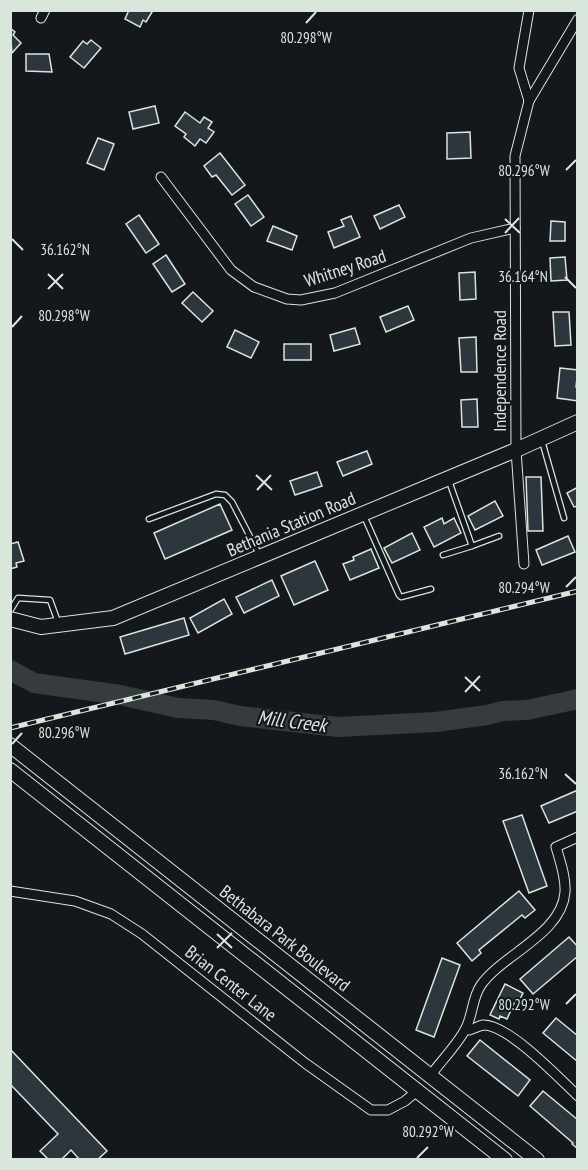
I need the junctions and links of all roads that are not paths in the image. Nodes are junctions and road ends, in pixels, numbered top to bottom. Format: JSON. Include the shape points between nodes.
{"nodes":[{"id":1,"x":529,"y":10,"type":"edge"},
{"id":2,"x":578,"y":19,"type":"edge"},
{"id":3,"x":529,"y":101,"type":"junction"},
{"id":4,"x":161,"y":177,"type":"dead end"},
{"id":5,"x":515,"y":228,"type":"junction"},
{"id":6,"x":578,"y":422,"type":"edge"},
{"id":7,"x":541,"y":438,"type":"junction"},
{"id":8,"x":516,"y":450,"type":"junction"},
{"id":9,"x":448,"y":478,"type":"junction"},
{"id":10,"x":363,"y":514,"type":"junction"},
{"id":11,"x":564,"y":518,"type":"dead end"},
{"id":12,"x":149,"y":519,"type":"dead end"},
{"id":13,"x":500,"y":536,"type":"dead end"},
{"id":14,"x":472,"y":546,"type":"junction"},
{"id":15,"x":443,"y":555,"type":"dead end"},
{"id":16,"x":260,"y":557,"type":"junction"},
{"id":17,"x":524,"y":564,"type":"dead end"},
{"id":18,"x":431,"y":589,"type":"dead end"},
{"id":19,"x":10,"y":611,"type":"edge"},
{"id":20,"x":10,"y":619,"type":"edge"},
{"id":21,"x":59,"y":625,"type":"junction"},
{"id":22,"x":10,"y":746,"type":"edge"},
{"id":23,"x":10,"y":770,"type":"edge"},
{"id":24,"x":578,"y":837,"type":"edge"},
{"id":25,"x":10,"y":891,"type":"edge"},
{"id":26,"x":466,"y":1028,"type":"junction"},
{"id":27,"x":430,"y":1076,"type":"junction"},
{"id":28,"x":418,"y":1090,"type":"junction"},
{"id":29,"x":578,"y":1096,"type":"edge"},
{"id":30,"x":505,"y":1160,"type":"edge"},
{"id":31,"x":537,"y":1160,"type":"edge"}],
"edges":[{"from":1,"to":3,"type":"street","via":[[519,68]]},
{"from":2,"to":3,"type":"street","name":"Independence Road"},
{"from":3,"to":5,"type":"street","name":"Independence Road","via":[[515,156]]},
{"from":4,"to":5,"type":"street","name":"Whitney Road","via":[[231,270],[254,287],[287,299],[335,293],[471,237]]},
{"from":5,"to":8,"type":"street","name":"Independence Road"},
{"from":6,"to":7,"type":"street","name":"Bethania Station Road"},
{"from":7,"to":8,"type":"street","name":"Bethania Station Road"},
{"from":7,"to":11,"type":"lane"},
{"from":8,"to":9,"type":"street","name":"Bethania Station Road"},
{"from":8,"to":17,"type":"street","name":"Independence Road"},
{"from":9,"to":10,"type":"street","name":"Bethania Station Road"},
{"from":9,"to":14,"type":"lane"},
{"from":10,"to":16,"type":"street","name":"Bethania Station Road"},
{"from":10,"to":18,"type":"lane","via":[[399,595]]},
{"from":12,"to":16,"type":"lane","via":[[216,494],[225,495]]},
{"from":13,"to":14,"type":"lane"},
{"from":14,"to":15,"type":"lane"},
{"from":16,"to":21,"type":"street","name":"Bethania Station Road","via":[[113,618]]},
{"from":19,"to":21,"type":"lane","via":[[18,598],[50,600]]},
{"from":20,"to":21,"type":"street","name":"Bethania Station Road","via":[[41,627]]},
{"from":22,"to":27,"type":"street","name":"Bethabara Park Boulevard"},
{"from":23,"to":28,"type":"street","name":"Bethabara Park Boulevard"},
{"from":24,"to":26,"type":"street","via":[[556,847],[565,888],[556,916],[480,986]]},
{"from":25,"to":28,"type":"street","name":"Brian Center Lane","via":[[75,902],[111,914],[371,1110],[388,1110]]},
{"from":26,"to":27,"type":"street"},
{"from":26,"to":29,"type":"street","via":[[484,1025],[501,1031]]},
{"from":27,"to":28,"type":"street"},
{"from":27,"to":31,"type":"street","name":"Bethabara Park Boulevard"},
{"from":28,"to":30,"type":"street","name":"Bethabara Park Boulevard"}]}
